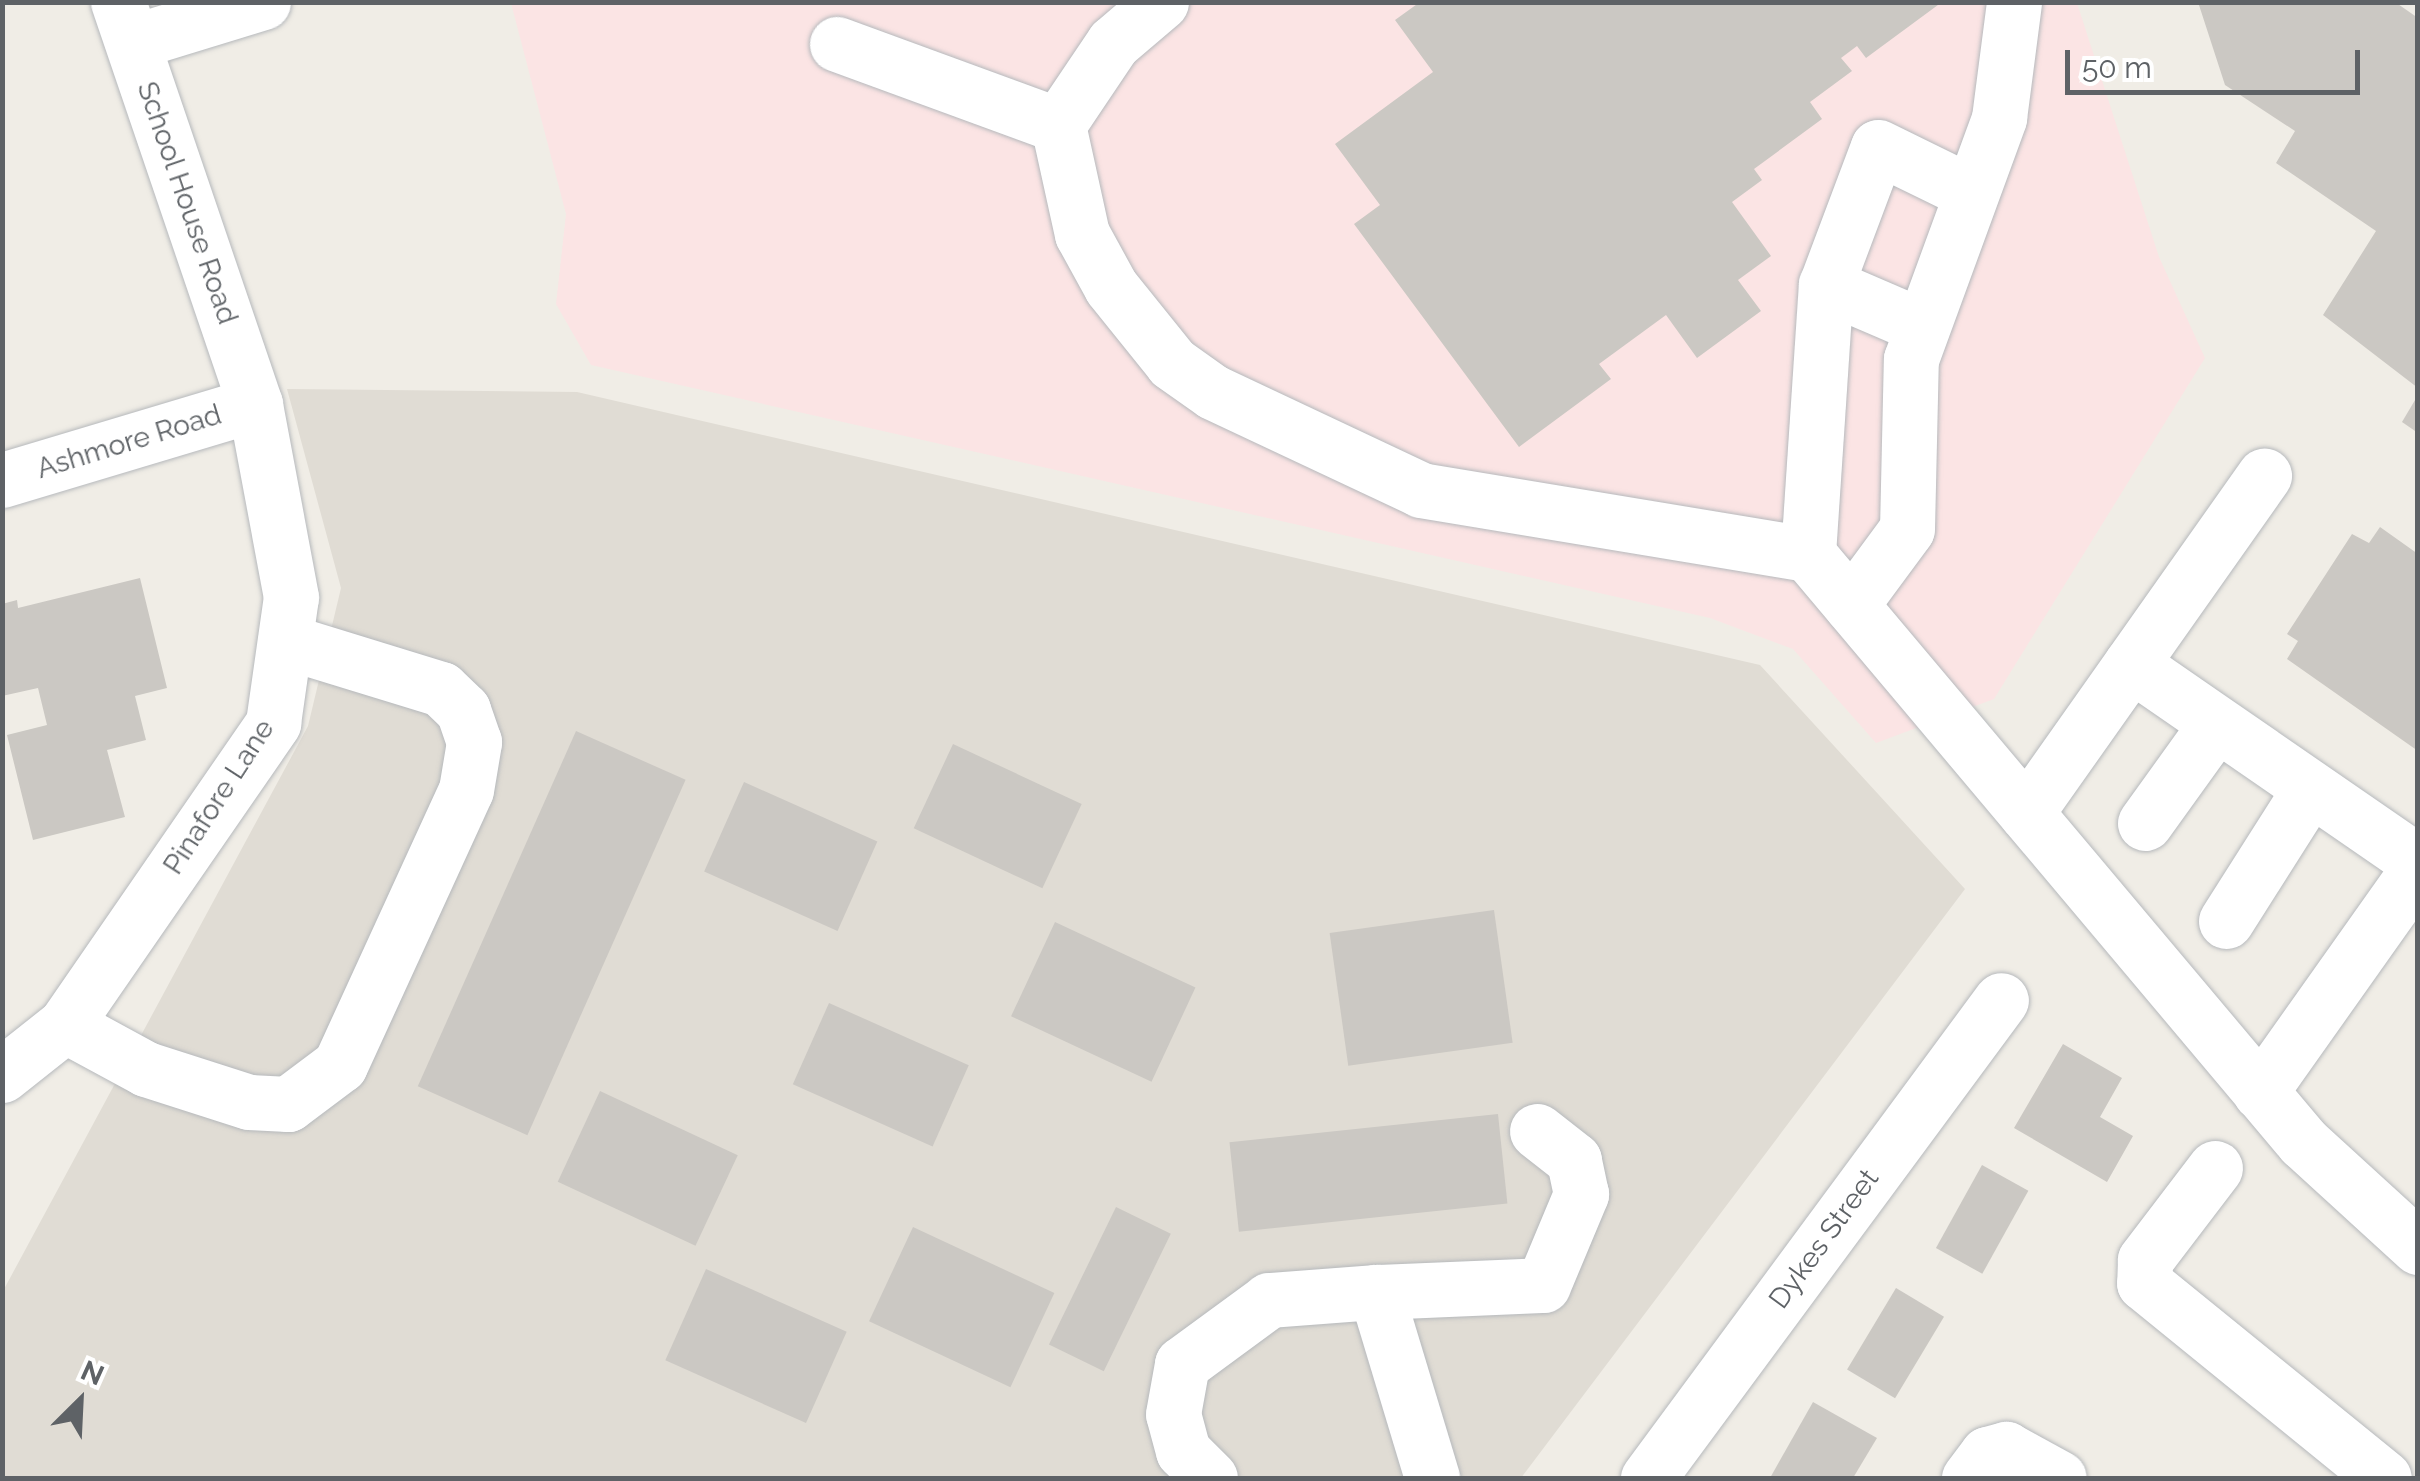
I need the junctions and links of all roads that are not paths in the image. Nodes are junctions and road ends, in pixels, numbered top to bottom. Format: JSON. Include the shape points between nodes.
{"nodes":[{"id":1,"x":262,"y":2,"type":"edge"},
{"id":2,"x":1161,"y":2,"type":"edge"},
{"id":3,"x":2014,"y":2,"type":"edge"},
{"id":4,"x":126,"y":22,"type":"edge"},
{"id":5,"x":837,"y":44,"type":"dead end"},
{"id":6,"x":1058,"y":126,"type":"junction"},
{"id":7,"x":1970,"y":192,"type":"junction"},
{"id":8,"x":1826,"y":285,"type":"junction"},
{"id":9,"x":1919,"y":325,"type":"junction"},
{"id":10,"x":255,"y":404,"type":"junction"},
{"id":11,"x":2264,"y":476,"type":"dead end"},
{"id":12,"x":2,"y":480,"type":"edge"},
{"id":13,"x":1808,"y":554,"type":"junction"},
{"id":14,"x":1851,"y":605,"type":"junction"},
{"id":15,"x":285,"y":641,"type":"junction"},
{"id":16,"x":2131,"y":664,"type":"junction"},
{"id":17,"x":2214,"y":726,"type":"junction"},
{"id":18,"x":2310,"y":790,"type":"junction"},
{"id":19,"x":2026,"y":813,"type":"junction"},
{"id":20,"x":2146,"y":823,"type":"dead end"},
{"id":21,"x":2418,"y":866,"type":"edge"},
{"id":22,"x":2226,"y":920,"type":"dead end"},
{"id":23,"x":2001,"y":1000,"type":"dead end"},
{"id":24,"x":66,"y":1025,"type":"junction"},
{"id":25,"x":2,"y":1075,"type":"edge"},
{"id":26,"x":2260,"y":1092,"type":"junction"},
{"id":27,"x":1537,"y":1131,"type":"dead end"},
{"id":28,"x":2215,"y":1168,"type":"dead end"},
{"id":29,"x":2418,"y":1246,"type":"edge"},
{"id":30,"x":1376,"y":1292,"type":"junction"},
{"id":31,"x":1210,"y":1478,"type":"edge"},
{"id":32,"x":1432,"y":1478,"type":"edge"},
{"id":33,"x":1648,"y":1478,"type":"edge"},
{"id":34,"x":1969,"y":1478,"type":"edge"},
{"id":35,"x":2059,"y":1478,"type":"edge"},
{"id":36,"x":2384,"y":1478,"type":"edge"}],
"edges":[{"from":1,"to":4,"type":"street"},
{"from":2,"to":6,"type":"street","via":[[1113,42]]},
{"from":3,"to":7,"type":"street","via":[[1999,118]]},
{"from":4,"to":10,"type":"street","name":"School House Road"},
{"from":5,"to":6,"type":"street"},
{"from":6,"to":13,"type":"street","via":[[1068,198],[1111,288],[1172,362],[1213,392],[1420,490]]},
{"from":7,"to":8,"type":"street","via":[[1878,147]]},
{"from":7,"to":9,"type":"street"},
{"from":8,"to":9,"type":"street"},
{"from":8,"to":13,"type":"street"},
{"from":9,"to":14,"type":"street","via":[[1907,529]]},
{"from":10,"to":12,"type":"street","name":"Ashmore Road"},
{"from":10,"to":15,"type":"street","name":"Pinafore Lane","via":[[292,597]]},
{"from":11,"to":16,"type":"street"},
{"from":13,"to":14,"type":"street"},
{"from":14,"to":19,"type":"street"},
{"from":15,"to":24,"type":"street","name":"Pinafore Lane","via":[[273,723]]},
{"from":15,"to":24,"type":"street","via":[[441,689],[463,710],[474,742],[466,790],[340,1065],[288,1104],[249,1102],[146,1070]]},
{"from":16,"to":17,"type":"street"},
{"from":16,"to":19,"type":"street"},
{"from":17,"to":18,"type":"street"},
{"from":17,"to":20,"type":"street"},
{"from":18,"to":21,"type":"street"},
{"from":18,"to":22,"type":"street"},
{"from":19,"to":26,"type":"street"},
{"from":21,"to":26,"type":"street"},
{"from":23,"to":33,"type":"street","name":"Dykes Street"},
{"from":24,"to":25,"type":"street","name":"Pinafore Lane"},
{"from":26,"to":29,"type":"street"},
{"from":27,"to":30,"type":"street","via":[[1574,1160],[1582,1194],[1542,1285]]},
{"from":28,"to":36,"type":"street","via":[[2145,1260],[2144,1283]]},
{"from":30,"to":31,"type":"street","via":[[1269,1300],[1182,1364],[1173,1414],[1183,1451]]},
{"from":30,"to":32,"type":"street"},
{"from":34,"to":35,"type":"street","via":[[1987,1454],[2006,1449]]}]}
